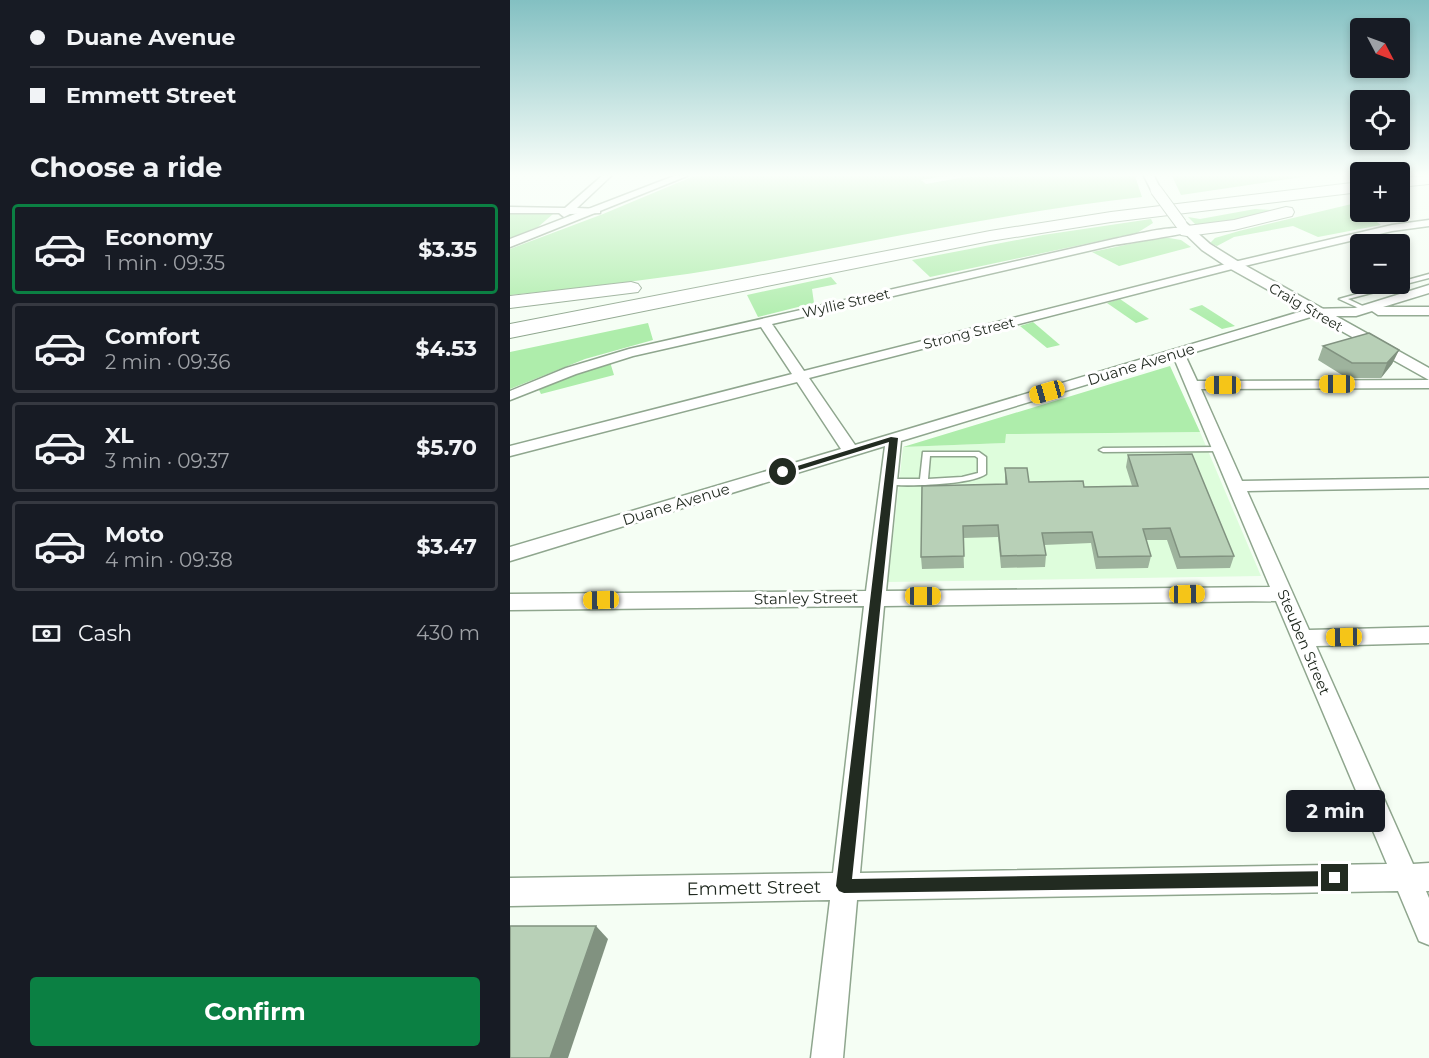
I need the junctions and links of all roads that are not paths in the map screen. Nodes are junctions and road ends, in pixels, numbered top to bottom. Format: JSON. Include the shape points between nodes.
{"nodes":[{"id":1,"x":551,"y":225,"type":"edge"},
{"id":2,"x":557,"y":225,"type":"edge"},
{"id":3,"x":1009,"y":225,"type":"edge"},
{"id":4,"x":1055,"y":225,"type":"edge"},
{"id":5,"x":1225,"y":225,"type":"edge"},
{"id":6,"x":1411,"y":225,"type":"edge"},
{"id":7,"x":1184,"y":227,"type":"junction"},
{"id":8,"x":547,"y":229,"type":"junction"},
{"id":9,"x":510,"y":243,"type":"edge"},
{"id":10,"x":851,"y":254,"type":"junction"},
{"id":11,"x":1234,"y":265,"type":"junction"},
{"id":12,"x":1429,"y":276,"type":"edge"},
{"id":13,"x":1410,"y":280,"type":"edge"},
{"id":14,"x":1429,"y":289,"type":"edge"},
{"id":15,"x":1360,"y":294,"type":"edge"},
{"id":16,"x":510,"y":302,"type":"edge"},
{"id":17,"x":1360,"y":310,"type":"junction"},
{"id":18,"x":1429,"y":311,"type":"edge"},
{"id":19,"x":1313,"y":312,"type":"junction"},
{"id":20,"x":510,"y":322,"type":"edge"},
{"id":21,"x":764,"y":322,"type":"junction"},
{"id":22,"x":510,"y":334,"type":"edge"},
{"id":23,"x":1178,"y":353,"type":"junction"},
{"id":24,"x":1429,"y":375,"type":"edge"},
{"id":25,"x":800,"y":376,"type":"junction"},
{"id":26,"x":1429,"y":384,"type":"edge"},
{"id":27,"x":1192,"y":385,"type":"junction"},
{"id":28,"x":510,"y":396,"type":"edge"},
{"id":29,"x":894,"y":438,"type":"junction"},
{"id":30,"x":1220,"y":448,"type":"junction"},
{"id":31,"x":1103,"y":450,"type":"dead end"},
{"id":32,"x":510,"y":451,"type":"edge"},
{"id":33,"x":851,"y":451,"type":"junction"},
{"id":34,"x":924,"y":480,"type":"junction"},
{"id":35,"x":887,"y":482,"type":"junction"},
{"id":36,"x":1429,"y":483,"type":"edge"},
{"id":37,"x":1236,"y":486,"type":"junction"},
{"id":38,"x":510,"y":554,"type":"edge"},
{"id":39,"x":1283,"y":594,"type":"junction"},
{"id":40,"x":875,"y":597,"type":"junction"},
{"id":41,"x":510,"y":602,"type":"edge"},
{"id":42,"x":1429,"y":635,"type":"edge"},
{"id":43,"x":1302,"y":638,"type":"junction"},
{"id":44,"x":1417,"y":877,"type":"edge"},
{"id":45,"x":844,"y":886,"type":"junction"},
{"id":46,"x":510,"y":892,"type":"edge"},
{"id":47,"x":1429,"y":932,"type":"edge"},
{"id":48,"x":828,"y":1058,"type":"edge"}],
"edges":[{"from":1,"to":8,"type":"street"},
{"from":2,"to":8,"type":"street"},
{"from":3,"to":10,"type":"highway"},
{"from":4,"to":22,"type":"highway","via":[[698,293]]},
{"from":5,"to":7,"type":"highway"},
{"from":6,"to":11,"type":"street","name":"Strong Street"},
{"from":7,"to":11,"type":"street","name":"Craig Street"},
{"from":7,"to":21,"type":"street","name":"Wyllie Street"},
{"from":8,"to":9,"type":"street"},
{"from":10,"to":16,"type":"highway","via":[[634,288]]},
{"from":10,"to":20,"type":"highway"},
{"from":11,"to":19,"type":"street","name":"Craig Street"},
{"from":11,"to":25,"type":"street","name":"Strong Street"},
{"from":12,"to":13,"type":"lane"},
{"from":14,"to":17,"type":"street","name":"Duane Avenue"},
{"from":15,"to":17,"type":"lane","via":[[1342,299]]},
{"from":17,"to":18,"type":"street"},
{"from":17,"to":19,"type":"street","name":"Duane Avenue"},
{"from":19,"to":23,"type":"street","name":"Duane Avenue"},
{"from":19,"to":24,"type":"street","name":"Craig Street"},
{"from":21,"to":25,"type":"street"},
{"from":21,"to":28,"type":"street","name":"Wyllie Street","via":[[629,353]]},
{"from":23,"to":27,"type":"street","name":"Steuben Street"},
{"from":23,"to":29,"type":"street","name":"Duane Avenue"},
{"from":25,"to":32,"type":"street","name":"Strong Street"},
{"from":25,"to":33,"type":"street"},
{"from":26,"to":27,"type":"street"},
{"from":27,"to":30,"type":"street","name":"Steuben Street"},
{"from":29,"to":33,"type":"street","name":"Duane Avenue"},
{"from":29,"to":35,"type":"street"},
{"from":30,"to":31,"type":"lane"},
{"from":30,"to":37,"type":"street","name":"Steuben Street"},
{"from":33,"to":38,"type":"street","name":"Duane Avenue"},
{"from":34,"to":34,"type":"lane","via":[[973,478],[982,474],[982,457],[926,454]]},
{"from":34,"to":35,"type":"lane"},
{"from":35,"to":40,"type":"street"},
{"from":36,"to":37,"type":"street"},
{"from":37,"to":39,"type":"street","name":"Steuben Street"},
{"from":39,"to":40,"type":"street","name":"Stanley Street"},
{"from":39,"to":43,"type":"street","name":"Steuben Street"},
{"from":40,"to":41,"type":"street","name":"Stanley Street"},
{"from":40,"to":45,"type":"street"},
{"from":42,"to":43,"type":"street"},
{"from":43,"to":44,"type":"street","name":"Steuben Street"},
{"from":44,"to":45,"type":"street","name":"Emmett Street"},
{"from":44,"to":47,"type":"street","name":"Steuben Street"},
{"from":45,"to":46,"type":"street","name":"Emmett Street"},
{"from":45,"to":48,"type":"street"}]}
